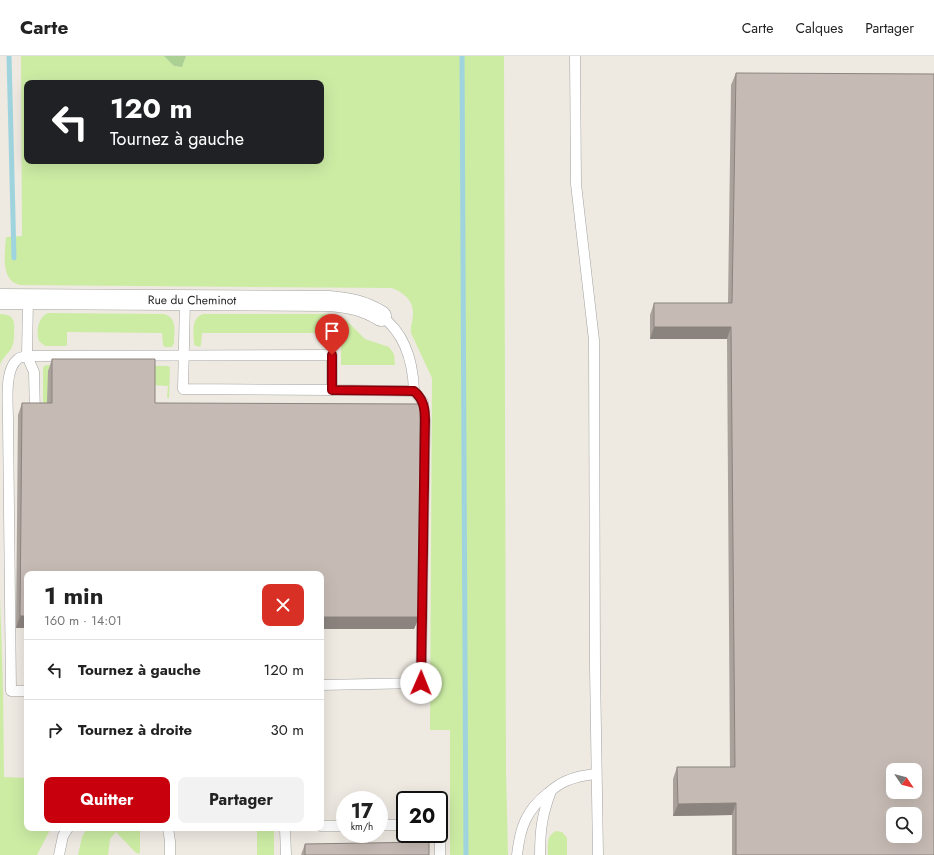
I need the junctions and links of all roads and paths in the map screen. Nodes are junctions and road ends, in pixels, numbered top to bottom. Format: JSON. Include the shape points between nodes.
{"nodes":[{"id":1,"x":575,"y":56,"type":"edge"},
{"id":2,"x":0,"y":299,"type":"edge"},
{"id":3,"x":28,"y":300,"type":"junction"},
{"id":4,"x":185,"y":300,"type":"junction"},
{"id":5,"x":381,"y":316,"type":"joint"},
{"id":6,"x":183,"y":355,"type":"junction"},
{"id":7,"x":27,"y":356,"type":"junction"},
{"id":8,"x":332,"y":390,"type":"junction"},
{"id":9,"x":414,"y":391,"type":"junction"},
{"id":10,"x":35,"y":415,"type":"edge"},
{"id":11,"x":324,"y":685,"type":"edge"},
{"id":12,"x":24,"y":691,"type":"edge"},
{"id":13,"x":596,"y":774,"type":"junction"},
{"id":14,"x":550,"y":791,"type":"junction"},
{"id":15,"x":324,"y":826,"type":"edge"},
{"id":16,"x":336,"y":826,"type":"edge"},
{"id":17,"x":66,"y":831,"type":"edge"},
{"id":18,"x":168,"y":831,"type":"edge"},
{"id":19,"x":285,"y":831,"type":"edge"},
{"id":20,"x":440,"y":843,"type":"edge"},
{"id":21,"x":59,"y":855,"type":"edge"},
{"id":22,"x":170,"y":855,"type":"edge"},
{"id":23,"x":286,"y":855,"type":"edge"},
{"id":24,"x":440,"y":855,"type":"edge"},
{"id":25,"x":517,"y":855,"type":"edge"},
{"id":26,"x":540,"y":855,"type":"edge"},
{"id":27,"x":598,"y":855,"type":"edge"}],
"edges":[{"from":1,"to":13,"type":"lane","via":[[576,184],[594,340]]},
{"from":2,"to":3,"type":"street","name":"Rue du Cheminot"},
{"from":3,"to":4,"type":"street","name":"Rue du Cheminot"},
{"from":3,"to":7,"type":"lane"},
{"from":4,"to":5,"type":"street","name":"Rue du Cheminot","via":[[335,302],[357,304]]},
{"from":4,"to":6,"type":"lane"},
{"from":5,"to":9,"type":"lane","via":[[392,325],[408,354],[413,372]]},
{"from":6,"to":7,"type":"lane"},
{"from":6,"to":8,"type":"lane","via":[[183,389]]},
{"from":6,"to":8,"type":"lane","via":[[332,355]]},
{"from":7,"to":10,"type":"lane","via":[[33,368]]},
{"from":7,"to":12,"type":"lane","via":[[17,360],[10,370],[8,387],[11,691]]},
{"from":8,"to":9,"type":"lane"},
{"from":9,"to":11,"type":"lane","via":[[423,402],[425,420],[421,683]]},
{"from":13,"to":14,"type":"lane","via":[[567,780]]},
{"from":13,"to":27,"type":"lane"},
{"from":14,"to":25,"type":"lane","via":[[529,813],[520,835]]},
{"from":14,"to":26,"type":"lane","via":[[541,824]]},
{"from":15,"to":16,"type":"lane"},
{"from":17,"to":21,"type":"lane"},
{"from":18,"to":22,"type":"lane"},
{"from":19,"to":23,"type":"lane"},
{"from":20,"to":24,"type":"lane"}]}
